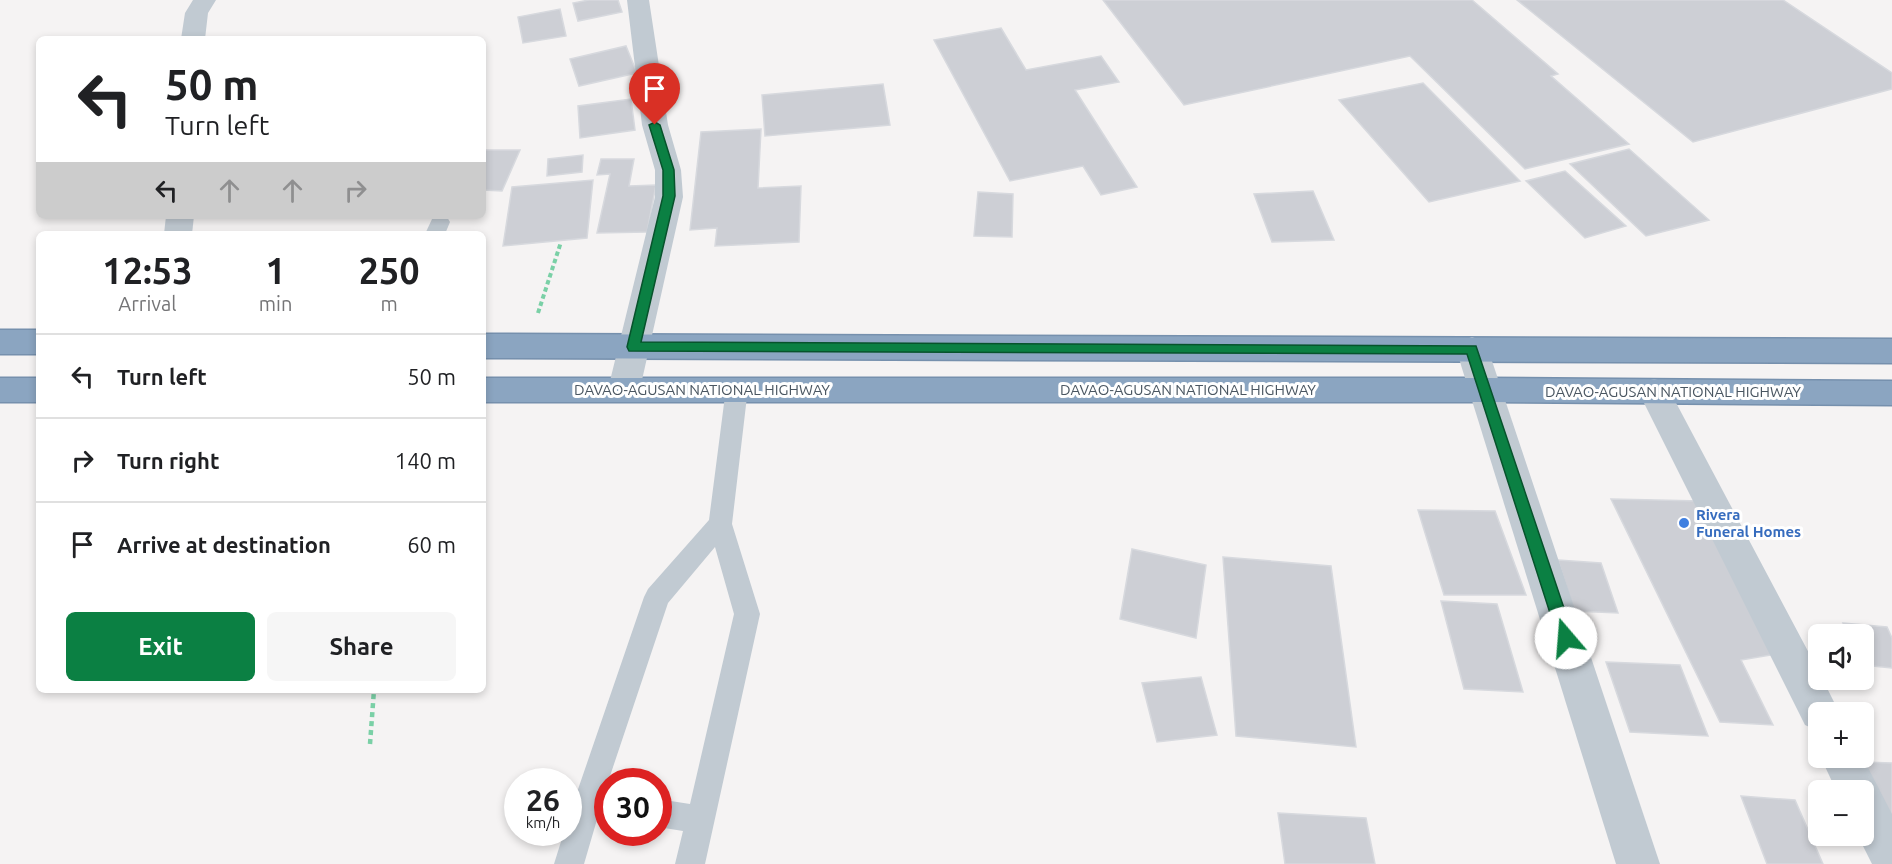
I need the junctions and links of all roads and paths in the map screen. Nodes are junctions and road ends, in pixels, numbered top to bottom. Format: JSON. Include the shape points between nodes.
{"nodes":[{"id":1,"x":205,"y":0,"type":"edge"},
{"id":2,"x":638,"y":0,"type":"edge"},
{"id":3,"x":193,"y":36,"type":"edge"},
{"id":4,"x":561,"y":242,"type":"dead end"},
{"id":5,"x":0,"y":342,"type":"edge"},
{"id":6,"x":36,"y":342,"type":"edge"},
{"id":7,"x":528,"y":345,"type":"junction"},
{"id":8,"x":486,"y":346,"type":"edge"},
{"id":9,"x":634,"y":347,"type":"junction"},
{"id":10,"x":1472,"y":349,"type":"junction"},
{"id":11,"x":1892,"y":351,"type":"edge"},
{"id":12,"x":737,"y":388,"type":"junction"},
{"id":13,"x":624,"y":389,"type":"junction"},
{"id":14,"x":0,"y":390,"type":"edge"},
{"id":15,"x":36,"y":390,"type":"edge"},
{"id":16,"x":486,"y":390,"type":"edge"},
{"id":17,"x":1487,"y":390,"type":"junction"},
{"id":18,"x":1654,"y":391,"type":"junction"},
{"id":19,"x":1892,"y":393,"type":"edge"},
{"id":20,"x":720,"y":524,"type":"junction"},
{"id":21,"x":374,"y":693,"type":"edge"},
{"id":22,"x":1814,"y":702,"type":"edge"},
{"id":23,"x":370,"y":744,"type":"dead end"},
{"id":24,"x":608,"y":768,"type":"edge"},
{"id":25,"x":594,"y":811,"type":"edge"},
{"id":26,"x":672,"y":815,"type":"edge"},
{"id":27,"x":701,"y":820,"type":"junction"},
{"id":28,"x":1874,"y":823,"type":"edge"},
{"id":29,"x":1892,"y":858,"type":"edge"},
{"id":30,"x":569,"y":864,"type":"edge"},
{"id":31,"x":690,"y":864,"type":"edge"},
{"id":32,"x":1638,"y":864,"type":"edge"}],
"edges":[{"from":1,"to":3,"type":"street","via":[[199,6]]},
{"from":2,"to":9,"type":"street","via":[[655,125],[668,170],[669,196]]},
{"from":4,"to":7,"type":"path"},
{"from":5,"to":6,"type":"highway"},
{"from":7,"to":8,"type":"highway"},
{"from":7,"to":9,"type":"highway"},
{"from":9,"to":10,"type":"highway"},
{"from":9,"to":13,"type":"street"},
{"from":10,"to":11,"type":"highway"},
{"from":10,"to":17,"type":"street"},
{"from":12,"to":13,"type":"highway","name":"DAVAO-AGUSAN NATIONAL HIGHWAY"},
{"from":12,"to":17,"type":"highway","name":"DAVAO-AGUSAN NATIONAL HIGHWAY"},
{"from":12,"to":20,"type":"lane"},
{"from":13,"to":16,"type":"highway","name":"DAVAO-AGUSAN NATIONAL HIGHWAY"},
{"from":14,"to":15,"type":"highway"},
{"from":17,"to":18,"type":"highway","name":"DAVAO-AGUSAN NATIONAL HIGHWAY"},
{"from":17,"to":32,"type":"street"},
{"from":18,"to":19,"type":"highway","name":"DAVAO-AGUSAN NATIONAL HIGHWAY"},
{"from":18,"to":22,"type":"street"},
{"from":20,"to":24,"type":"lane","via":[[657,597]]},
{"from":20,"to":27,"type":"lane","via":[[747,614]]},
{"from":21,"to":23,"type":"path"},
{"from":25,"to":30,"type":"lane"},
{"from":26,"to":27,"type":"lane"},
{"from":27,"to":31,"type":"lane"},
{"from":28,"to":29,"type":"street"}]}
